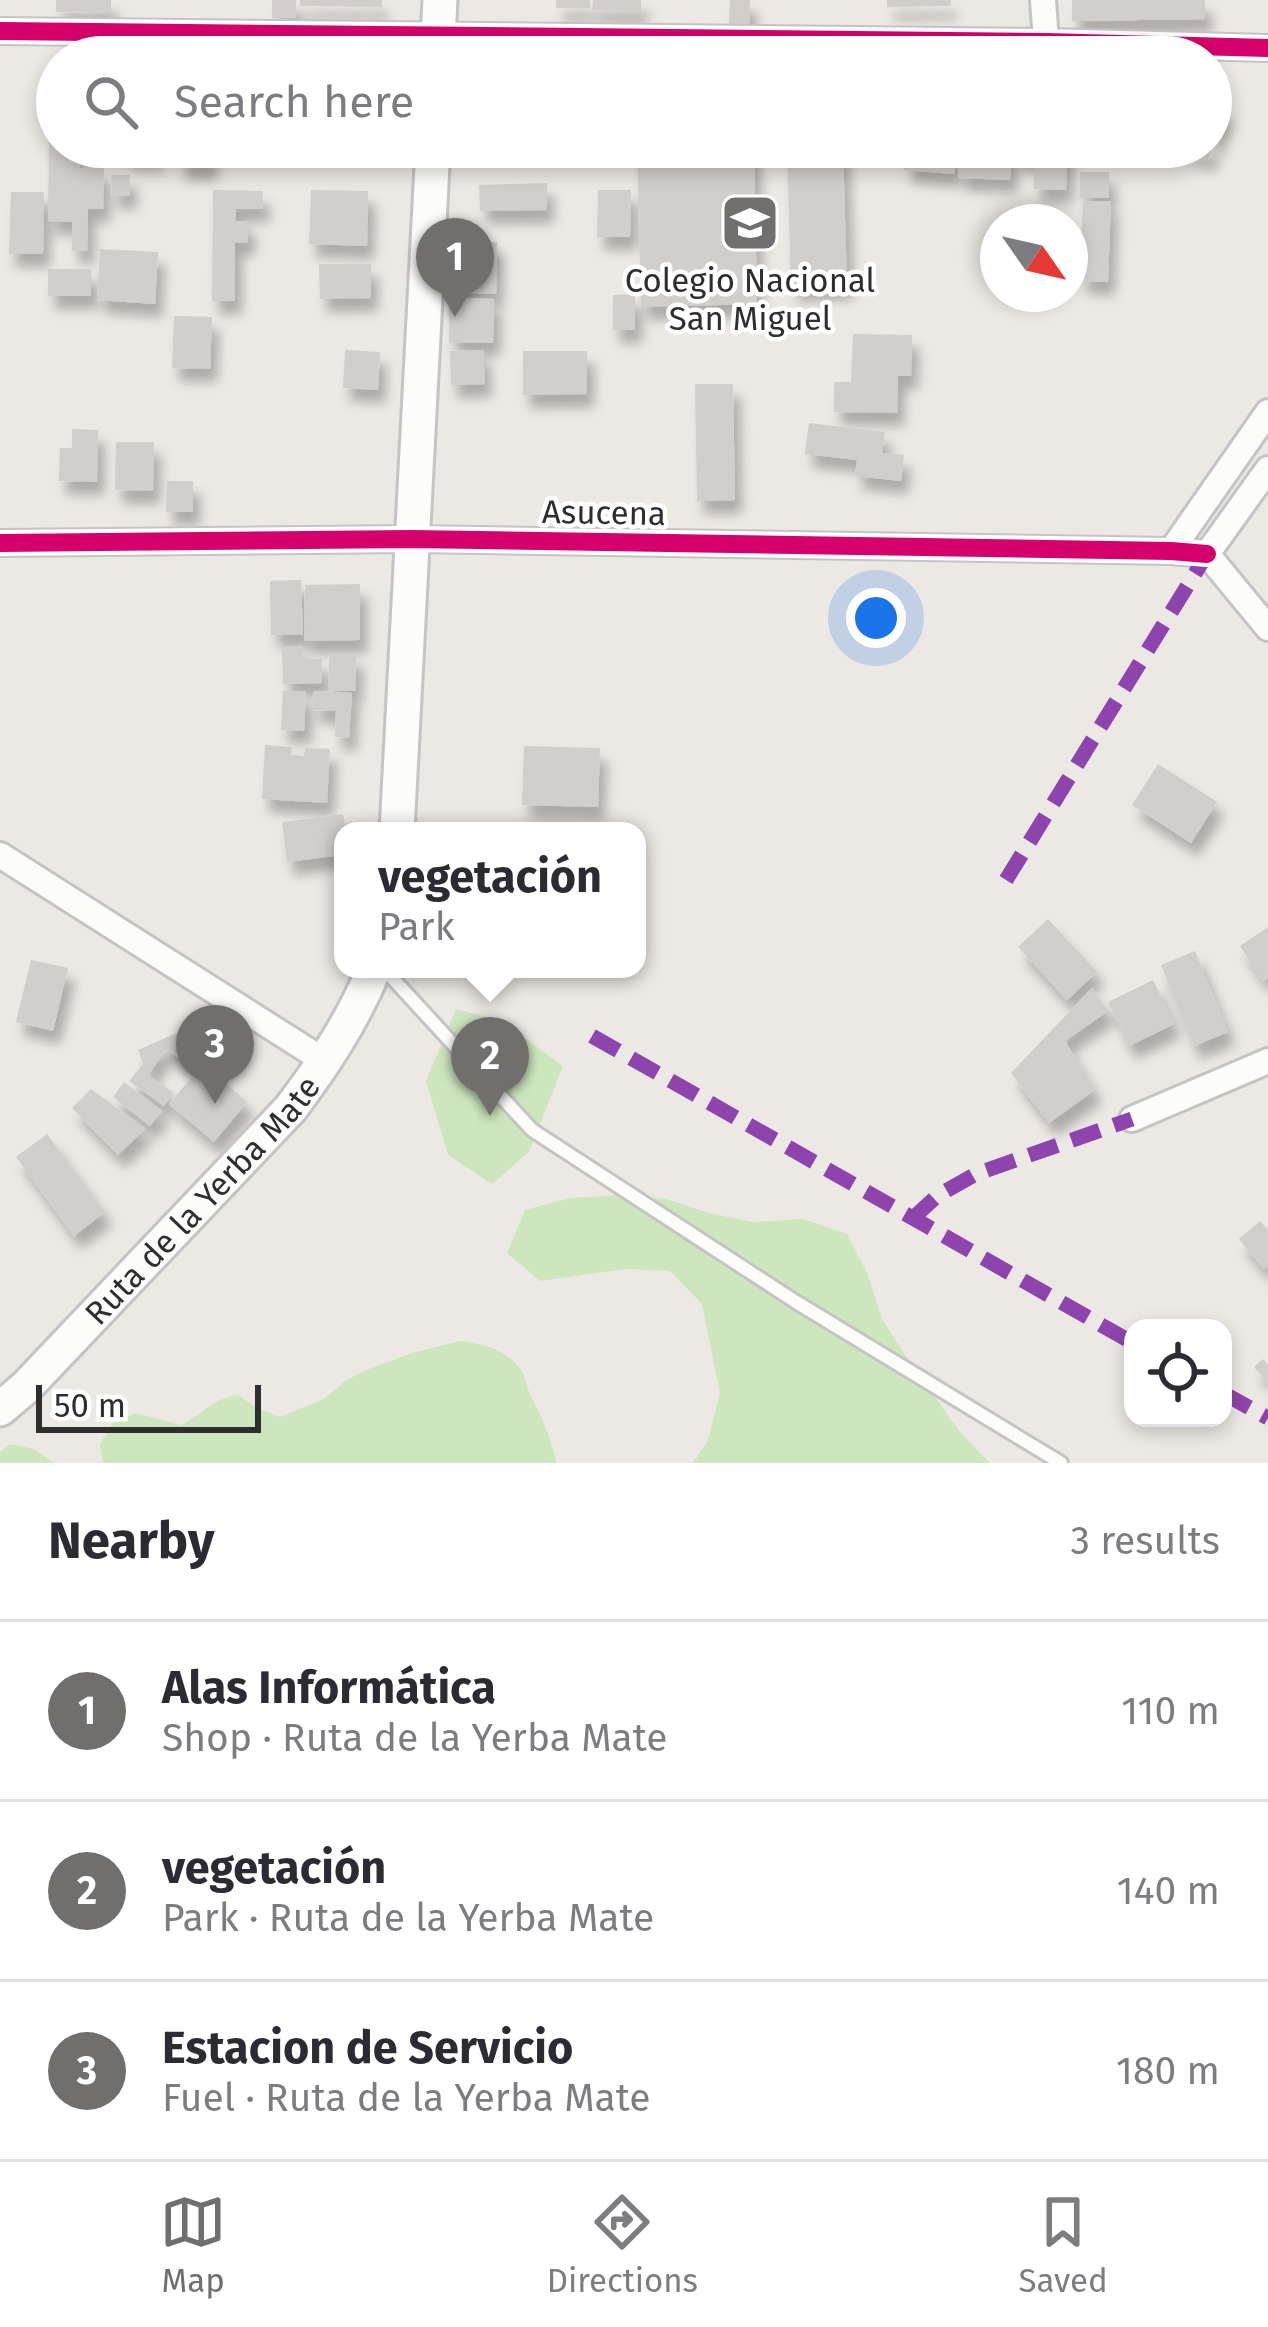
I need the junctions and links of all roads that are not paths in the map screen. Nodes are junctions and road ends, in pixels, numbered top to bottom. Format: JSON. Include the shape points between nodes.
{"nodes":[{"id":1,"x":440,"y":0,"type":"edge"},
{"id":2,"x":1043,"y":0,"type":"edge"},
{"id":3,"x":0,"y":31,"type":"edge"},
{"id":4,"x":137,"y":36,"type":"edge"},
{"id":5,"x":438,"y":36,"type":"edge"},
{"id":6,"x":1046,"y":36,"type":"edge"},
{"id":7,"x":1232,"y":46,"type":"edge"},
{"id":8,"x":1268,"y":47,"type":"edge"},
{"id":9,"x":432,"y":168,"type":"edge"},
{"id":10,"x":1268,"y":412,"type":"edge"},
{"id":11,"x":1268,"y":469,"type":"edge"},
{"id":12,"x":412,"y":539,"type":"junction"},
{"id":13,"x":0,"y":543,"type":"edge"},
{"id":14,"x":1171,"y":551,"type":"junction"},
{"id":15,"x":1207,"y":554,"type":"junction"},
{"id":16,"x":1268,"y":628,"type":"edge"},
{"id":17,"x":397,"y":822,"type":"edge"},
{"id":18,"x":0,"y":855,"type":"edge"},
{"id":19,"x":370,"y":978,"type":"edge"},
{"id":20,"x":392,"y":978,"type":"edge"},
{"id":21,"x":1268,"y":1061,"type":"edge"},
{"id":22,"x":326,"y":1062,"type":"junction"},
{"id":23,"x":1132,"y":1119,"type":"dead end"},
{"id":24,"x":0,"y":1409,"type":"edge"},
{"id":25,"x":1061,"y":1463,"type":"edge"}],
"edges":[{"from":1,"to":5,"type":"main road"},
{"from":2,"to":6,"type":"street"},
{"from":3,"to":4,"type":"street"},
{"from":7,"to":8,"type":"street"},
{"from":9,"to":12,"type":"main road"},
{"from":10,"to":14,"type":"street"},
{"from":11,"to":15,"type":"street"},
{"from":12,"to":13,"type":"street","name":"Asucena"},
{"from":12,"to":14,"type":"street","name":"Asucena"},
{"from":12,"to":17,"type":"main road"},
{"from":14,"to":15,"type":"street","name":"Asucena"},
{"from":15,"to":16,"type":"street"},
{"from":18,"to":22,"type":"street"},
{"from":19,"to":22,"type":"main road","name":"Ruta de la Yerba Mate"},
{"from":20,"to":25,"type":"lane","via":[[532,1130]]},
{"from":21,"to":23,"type":"street"},
{"from":22,"to":24,"type":"main road","name":"Ruta de la Yerba Mate"}]}
